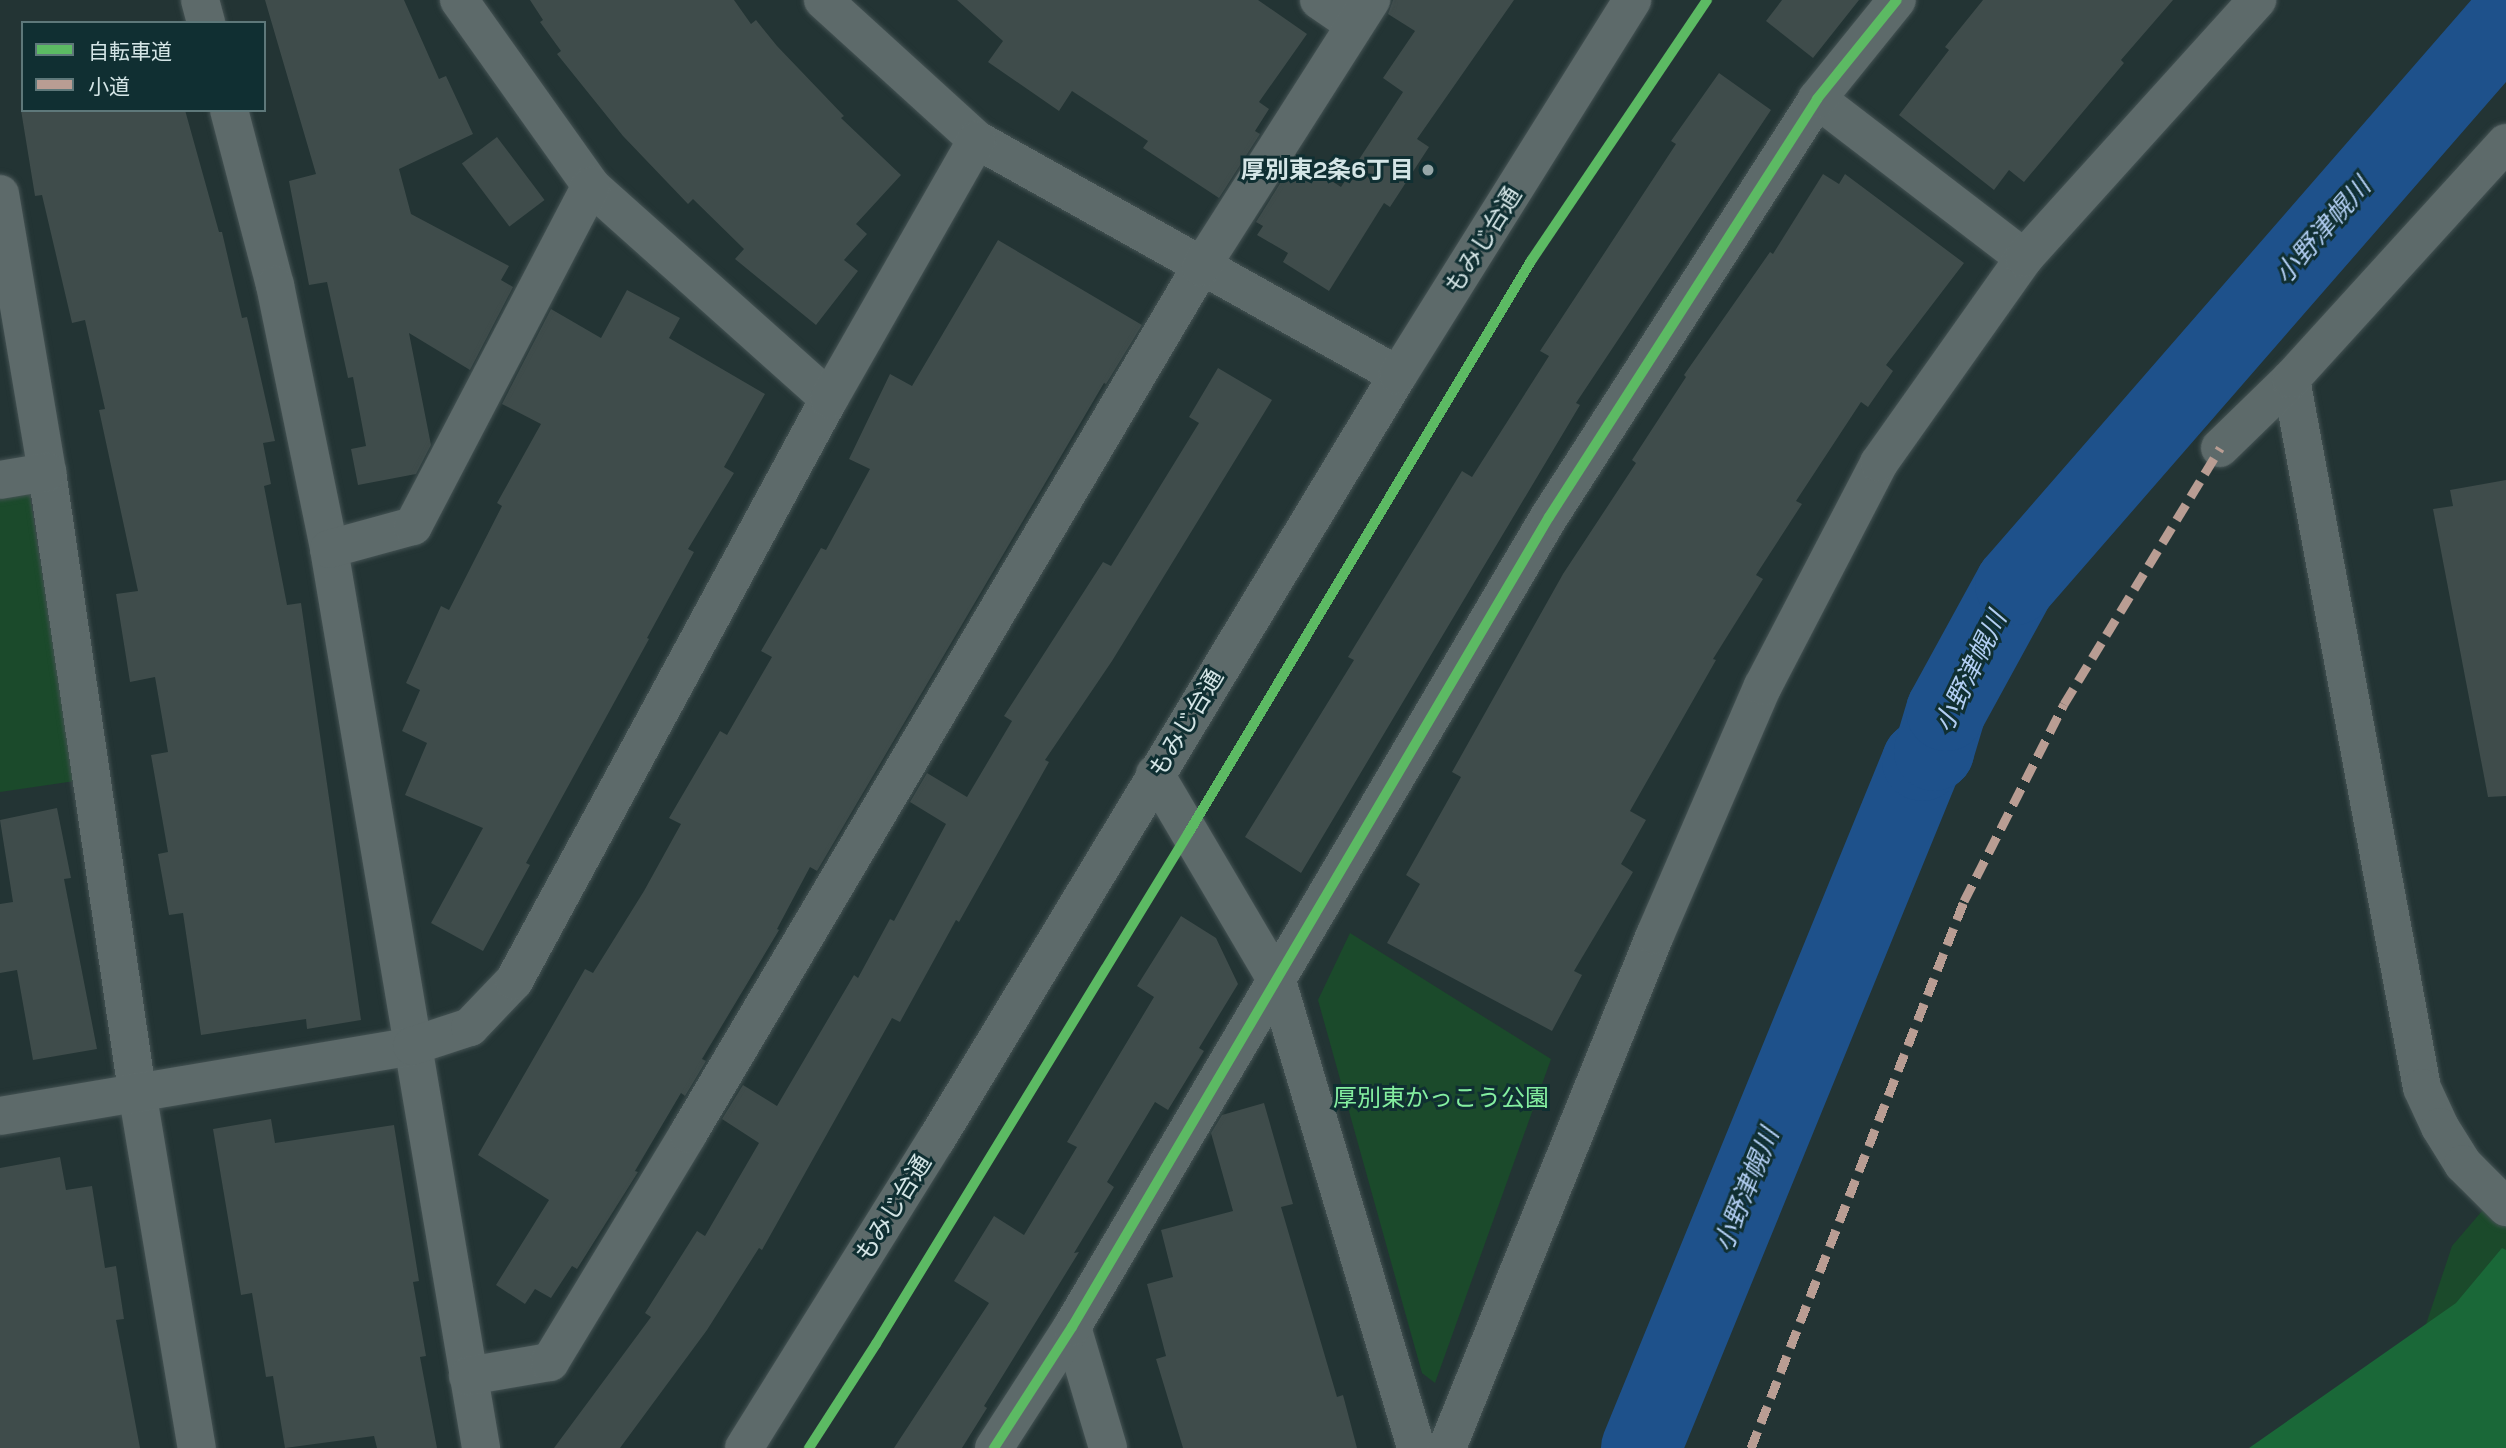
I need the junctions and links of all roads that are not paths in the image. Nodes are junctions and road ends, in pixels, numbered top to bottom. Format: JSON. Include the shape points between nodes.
{"nodes":[{"id":1,"x":200,"y":0,"type":"edge"},
{"id":2,"x":459,"y":0,"type":"edge"},
{"id":3,"x":823,"y":0,"type":"edge"},
{"id":4,"x":1319,"y":0,"type":"edge"},
{"id":5,"x":1632,"y":0,"type":"edge"},
{"id":6,"x":1897,"y":0,"type":"edge"},
{"id":7,"x":2257,"y":0,"type":"edge"},
{"id":8,"x":1362,"y":12,"type":"edge"},
{"id":9,"x":205,"y":21,"type":"edge"},
{"id":10,"x":1817,"y":99,"type":"junction"},
{"id":11,"x":230,"y":112,"type":"edge"},
{"id":12,"x":977,"y":140,"type":"junction"},
{"id":13,"x":2506,"y":144,"type":"edge"},
{"id":14,"x":591,"y":186,"type":"junction"},
{"id":15,"x":0,"y":194,"type":"edge"},
{"id":16,"x":2024,"y":258,"type":"junction"},
{"id":17,"x":1201,"y":267,"type":"junction"},
{"id":18,"x":10,"y":304,"type":"edge"},
{"id":19,"x":1398,"y":375,"type":"junction"},
{"id":20,"x":2291,"y":379,"type":"junction"},
{"id":21,"x":830,"y":399,"type":"junction"},
{"id":22,"x":2220,"y":447,"type":"dead end"},
{"id":23,"x":47,"y":472,"type":"junction"},
{"id":24,"x":0,"y":480,"type":"edge"},
{"id":25,"x":329,"y":549,"type":"junction"},
{"id":26,"x":1155,"y":774,"type":"junction"},
{"id":27,"x":1276,"y":981,"type":"junction"},
{"id":28,"x":412,"y":1046,"type":"junction"},
{"id":29,"x":137,"y":1091,"type":"junction"},
{"id":30,"x":0,"y":1116,"type":"edge"},
{"id":31,"x":2506,"y":1207,"type":"edge"},
{"id":32,"x":1072,"y":1327,"type":"junction"},
{"id":33,"x":468,"y":1376,"type":"junction"},
{"id":34,"x":198,"y":1448,"type":"edge"},
{"id":35,"x":481,"y":1448,"type":"edge"},
{"id":36,"x":744,"y":1448,"type":"edge"},
{"id":37,"x":994,"y":1448,"type":"edge"},
{"id":38,"x":1108,"y":1448,"type":"edge"},
{"id":39,"x":1416,"y":1448,"type":"edge"},
{"id":40,"x":1447,"y":1448,"type":"edge"}],
"edges":[{"from":1,"to":9,"type":"street"},
{"from":2,"to":14,"type":"street"},
{"from":3,"to":12,"type":"street"},
{"from":4,"to":8,"type":"street"},
{"from":5,"to":19,"type":"street","name":"もみじ台通"},
{"from":6,"to":10,"type":"street"},
{"from":7,"to":16,"type":"street"},
{"from":8,"to":17,"type":"street"},
{"from":10,"to":16,"type":"street"},
{"from":10,"to":27,"type":"street","via":[[1549,517]]},
{"from":11,"to":25,"type":"street","via":[[275,285]]},
{"from":12,"to":17,"type":"street"},
{"from":12,"to":21,"type":"street"},
{"from":13,"to":20,"type":"street"},
{"from":14,"to":21,"type":"street"},
{"from":14,"to":25,"type":"street","via":[[413,526]]},
{"from":15,"to":18,"type":"street"},
{"from":16,"to":40,"type":"street","via":[[1879,463],[1763,686],[1655,935]]},
{"from":17,"to":19,"type":"street"},
{"from":17,"to":33,"type":"street","via":[[550,1362]]},
{"from":18,"to":23,"type":"street"},
{"from":19,"to":26,"type":"street","name":"もみじ台通"},
{"from":20,"to":22,"type":"street"},
{"from":20,"to":31,"type":"street","via":[[2422,1088],[2463,1164]]},
{"from":21,"to":28,"type":"street","via":[[514,981],[470,1027]]},
{"from":23,"to":24,"type":"street"},
{"from":23,"to":29,"type":"street"},
{"from":25,"to":28,"type":"street"},
{"from":26,"to":27,"type":"street"},
{"from":26,"to":36,"type":"street","name":"もみじ台通","via":[[936,1140]]},
{"from":27,"to":32,"type":"street"},
{"from":27,"to":39,"type":"street"},
{"from":28,"to":29,"type":"street"},
{"from":28,"to":33,"type":"street"},
{"from":29,"to":30,"type":"street"},
{"from":29,"to":34,"type":"street"},
{"from":32,"to":37,"type":"street"},
{"from":32,"to":38,"type":"street"},
{"from":33,"to":35,"type":"street"}]}
